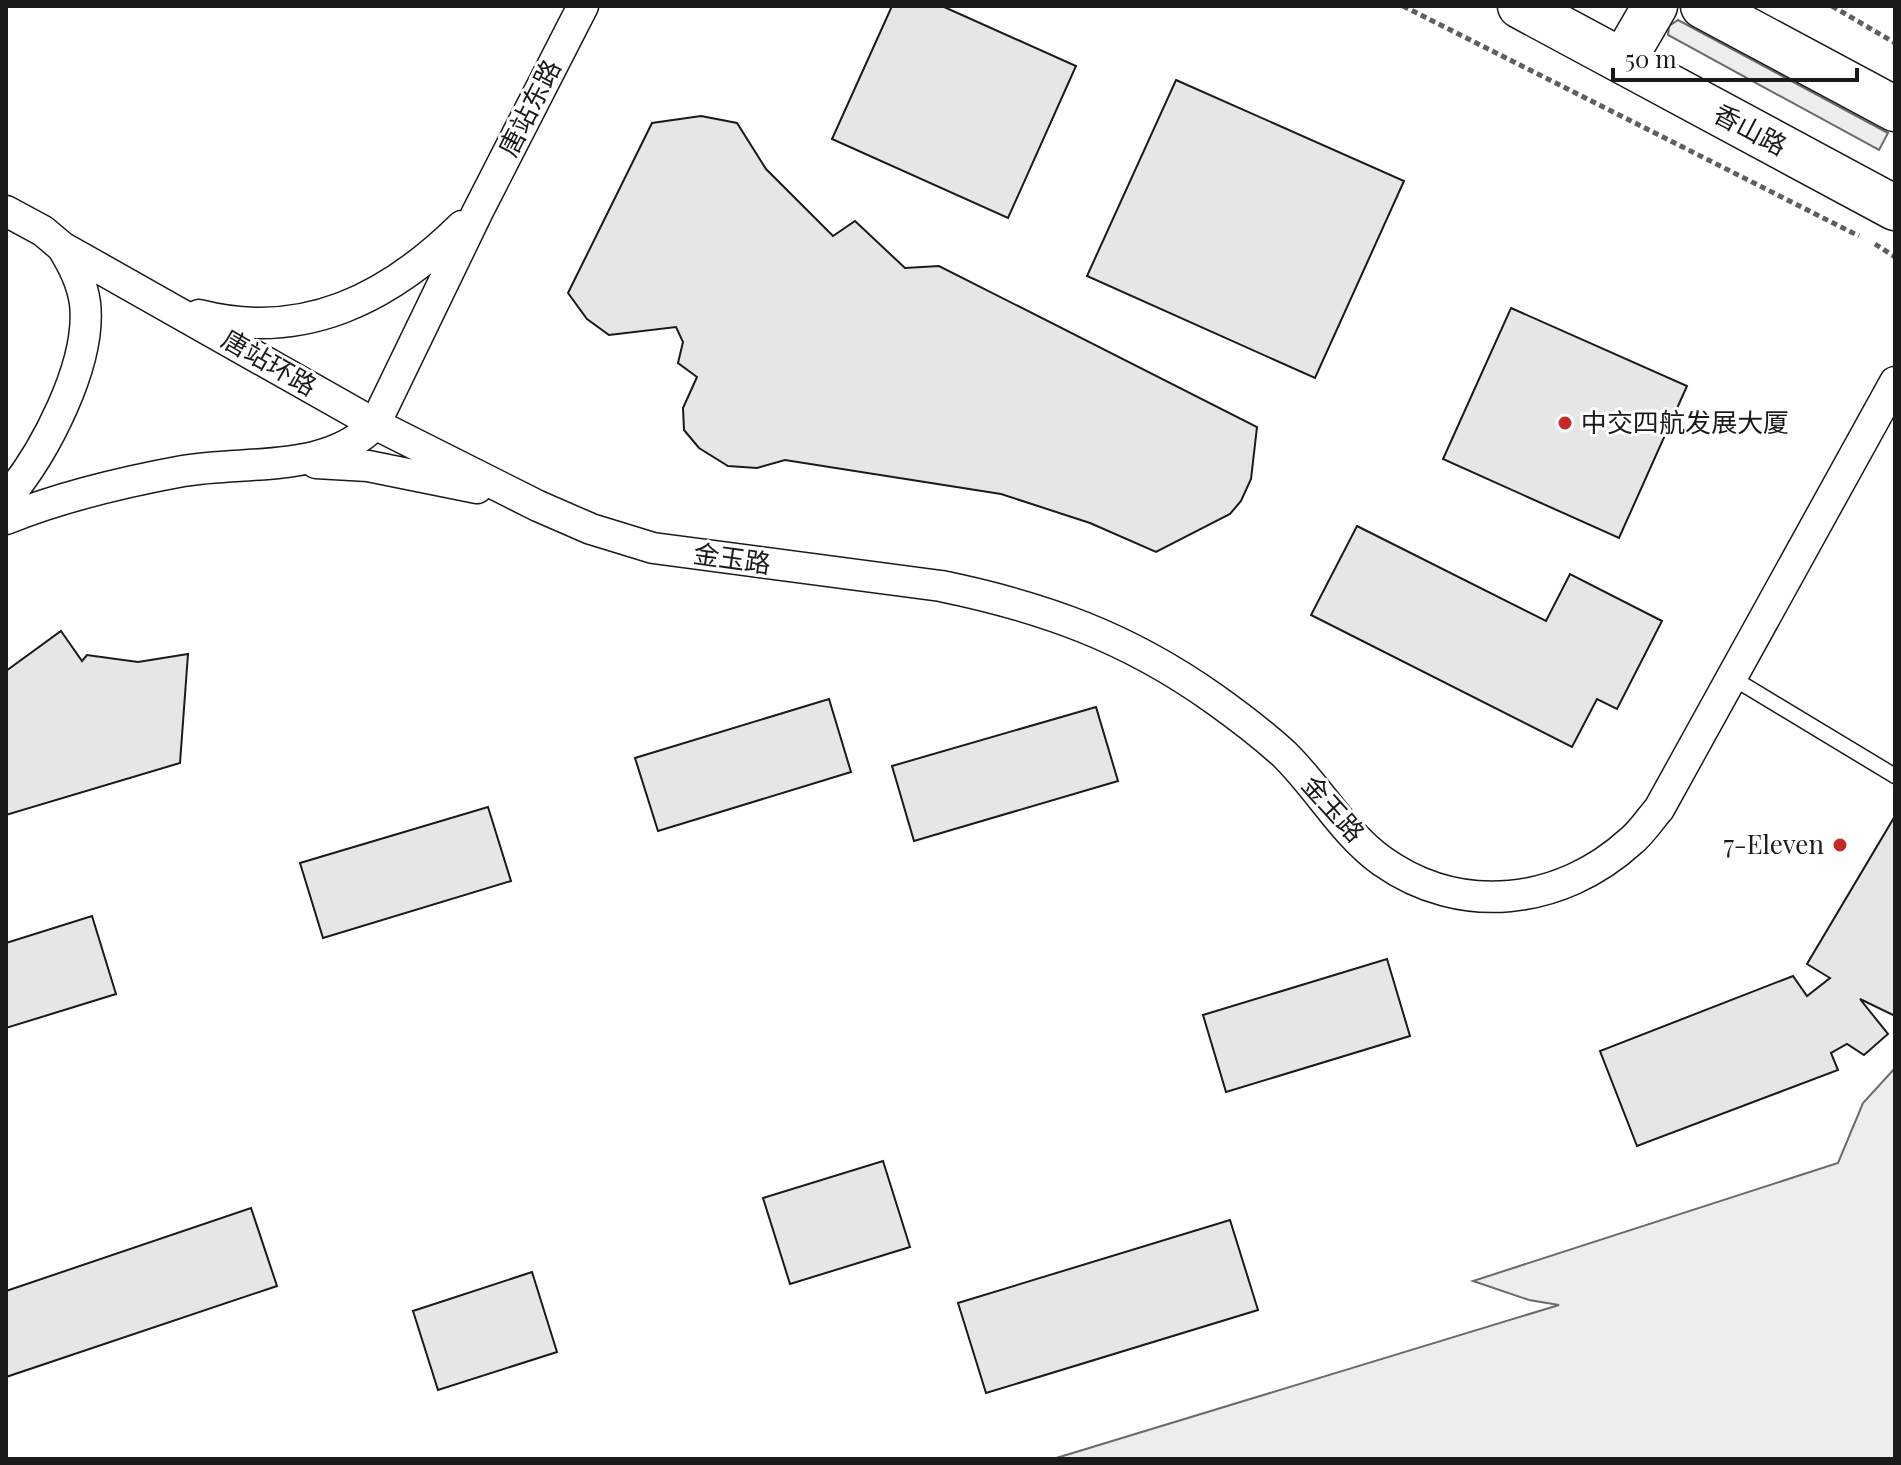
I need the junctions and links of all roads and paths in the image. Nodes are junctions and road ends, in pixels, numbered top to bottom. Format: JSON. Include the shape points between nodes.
{"nodes":[{"id":1,"x":583,"y":6,"type":"edge"},
{"id":2,"x":1403,"y":6,"type":"edge"},
{"id":3,"x":1520,"y":6,"type":"edge"},
{"id":4,"x":1655,"y":6,"type":"edge"},
{"id":5,"x":1703,"y":6,"type":"edge"},
{"id":6,"x":1832,"y":6,"type":"edge"},
{"id":7,"x":1895,"y":43,"type":"edge"},
{"id":8,"x":1623,"y":61,"type":"junction"},
{"id":9,"x":1895,"y":109,"type":"edge"},
{"id":10,"x":1895,"y":208,"type":"edge"},
{"id":11,"x":6,"y":211,"type":"edge"},
{"id":12,"x":478,"y":211,"type":"junction"},
{"id":13,"x":62,"y":247,"type":"junction"},
{"id":14,"x":1895,"y":257,"type":"edge"},
{"id":15,"x":173,"y":309,"type":"junction"},
{"id":16,"x":1895,"y":382,"type":"edge"},
{"id":17,"x":375,"y":424,"type":"junction"},
{"id":18,"x":282,"y":461,"type":"junction"},
{"id":19,"x":6,"y":499,"type":"edge"},
{"id":20,"x":538,"y":506,"type":"junction"},
{"id":21,"x":6,"y":519,"type":"edge"},
{"id":22,"x":1731,"y":677,"type":"junction"},
{"id":23,"x":1895,"y":776,"type":"edge"}],
"edges":[{"from":1,"to":12,"type":"street","name":"唐站东路"},
{"from":2,"to":14,"type":"path"},
{"from":3,"to":8,"type":"main road","name":"香山路"},
{"from":4,"to":8,"type":"main road"},
{"from":5,"to":9,"type":"main road"},
{"from":6,"to":7,"type":"path"},
{"from":8,"to":10,"type":"main road","name":"香山路"},
{"from":11,"to":13,"type":"street","name":"唐站环路"},
{"from":12,"to":15,"type":"street","via":[[421,264],[336,312],[241,323]]},
{"from":12,"to":17,"type":"street","name":"唐站东路"},
{"from":13,"to":15,"type":"street","name":"唐站环路"},
{"from":13,"to":19,"type":"street","via":[[75,268],[85,303],[82,343],[49,435]]},
{"from":15,"to":17,"type":"street","name":"唐站环路"},
{"from":16,"to":22,"type":"street","name":"金玉路"},
{"from":17,"to":18,"type":"street","via":[[333,453]]},
{"from":17,"to":20,"type":"street","name":"唐站环路"},
{"from":18,"to":20,"type":"street","via":[[368,466]]},
{"from":18,"to":21,"type":"street","via":[[229,464],[139,480]]},
{"from":20,"to":22,"type":"street","name":"金玉路","via":[[653,548],[957,589],[1114,638],[1216,700],[1284,754],[1380,859],[1402,874],[1463,894],[1536,894],[1604,863],[1633,840],[1659,809]]},
{"from":22,"to":23,"type":"lane"}]}
